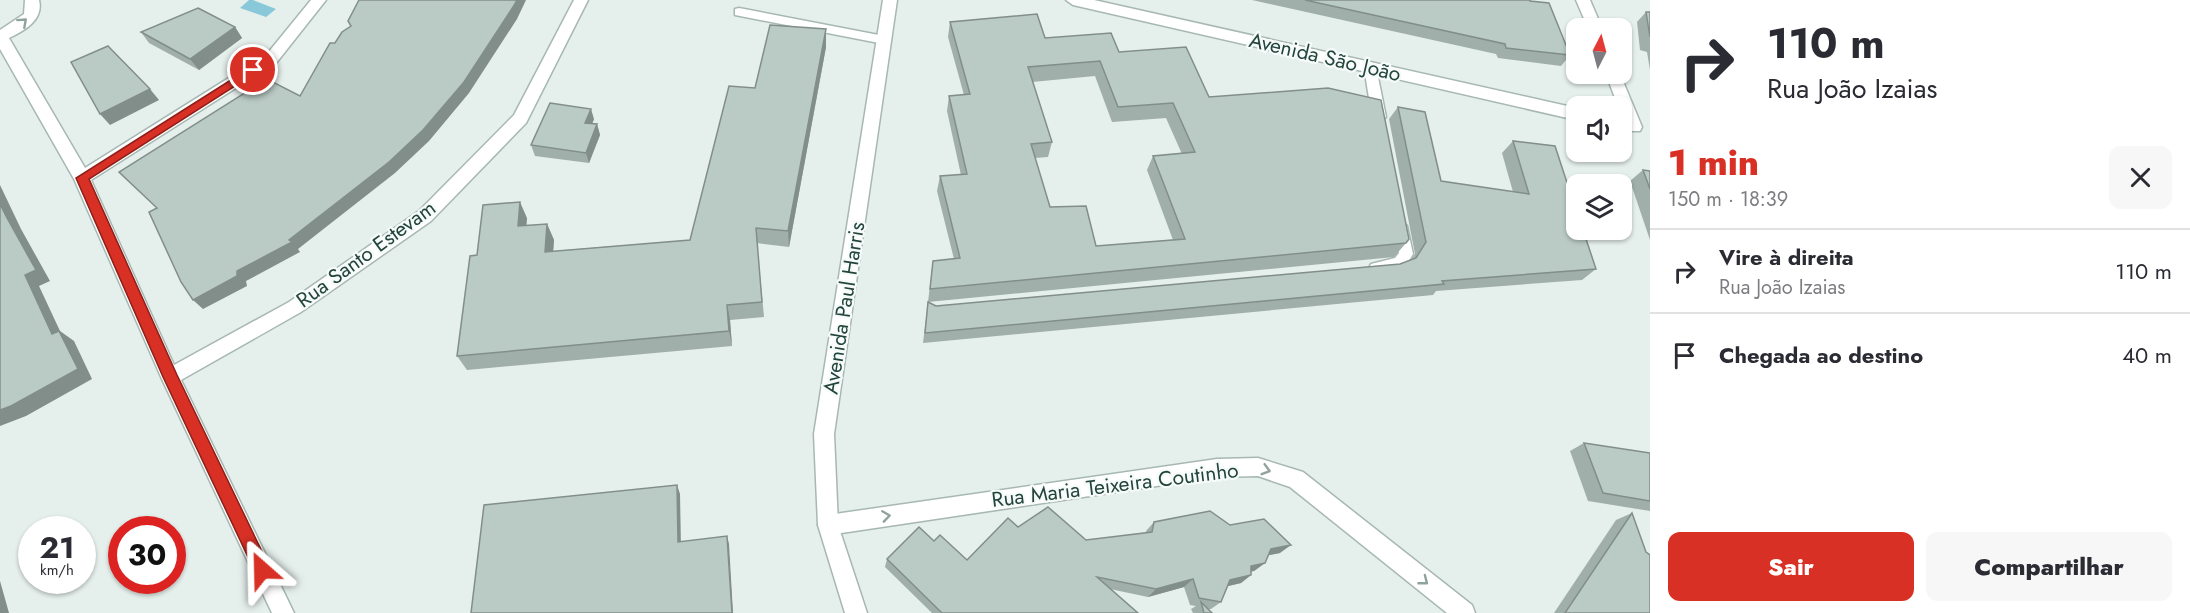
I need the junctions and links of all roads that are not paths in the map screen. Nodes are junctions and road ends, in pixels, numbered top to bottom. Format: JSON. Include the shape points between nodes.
{"nodes":[{"id":1,"x":32,"y":0,"type":"edge"},
{"id":2,"x":320,"y":0,"type":"edge"},
{"id":3,"x":580,"y":0,"type":"edge"},
{"id":4,"x":891,"y":0,"type":"edge"},
{"id":5,"x":1073,"y":0,"type":"edge"},
{"id":6,"x":1583,"y":0,"type":"edge"},
{"id":7,"x":739,"y":12,"type":"dead end"},
{"id":8,"x":1591,"y":18,"type":"edge"},
{"id":9,"x":0,"y":36,"type":"edge"},
{"id":10,"x":884,"y":40,"type":"junction"},
{"id":11,"x":1370,"y":67,"type":"junction"},
{"id":12,"x":1617,"y":84,"type":"edge"},
{"id":13,"x":1566,"y":112,"type":"edge"},
{"id":14,"x":1635,"y":127,"type":"edge"},
{"id":15,"x":1383,"y":138,"type":"edge"},
{"id":16,"x":82,"y":178,"type":"junction"},
{"id":17,"x":1397,"y":208,"type":"edge"},
{"id":18,"x":1355,"y":270,"type":"edge"},
{"id":19,"x":170,"y":377,"type":"junction"},
{"id":20,"x":828,"y":525,"type":"junction"},
{"id":21,"x":283,"y":613,"type":"edge"},
{"id":22,"x":856,"y":613,"type":"edge"},
{"id":23,"x":1464,"y":613,"type":"edge"}],
"edges":[{"from":9,"to":1,"type":"street","one_way":true,"via":[[30,17],[34,9]]},
{"from":2,"to":16,"type":"street","via":[[272,58]]},
{"from":3,"to":19,"type":"street","name":"Rua Santo Estevam","via":[[520,119],[425,216],[295,307]]},
{"from":4,"to":10,"type":"street","name":"Avenida Paul Harris"},
{"from":5,"to":11,"type":"street","name":"Avenida São João"},
{"from":6,"to":8,"type":"street"},
{"from":7,"to":10,"type":"lane"},
{"from":9,"to":16,"type":"street"},
{"from":10,"to":20,"type":"street","name":"Avenida Paul Harris","via":[[824,434]]},
{"from":11,"to":13,"type":"street","name":"Avenida São João"},
{"from":11,"to":15,"type":"lane"},
{"from":12,"to":14,"type":"street"},
{"from":16,"to":19,"type":"street"},
{"from":17,"to":18,"type":"lane","via":[[1406,254],[1390,267]]},
{"from":19,"to":21,"type":"street"},
{"from":20,"to":22,"type":"street","name":"Avenida Paul Harris"},
{"from":20,"to":23,"type":"street","name":"Rua Maria Teixeira Coutinho","one_way":true,"via":[[1217,468],[1258,467],[1296,479]]}]}
